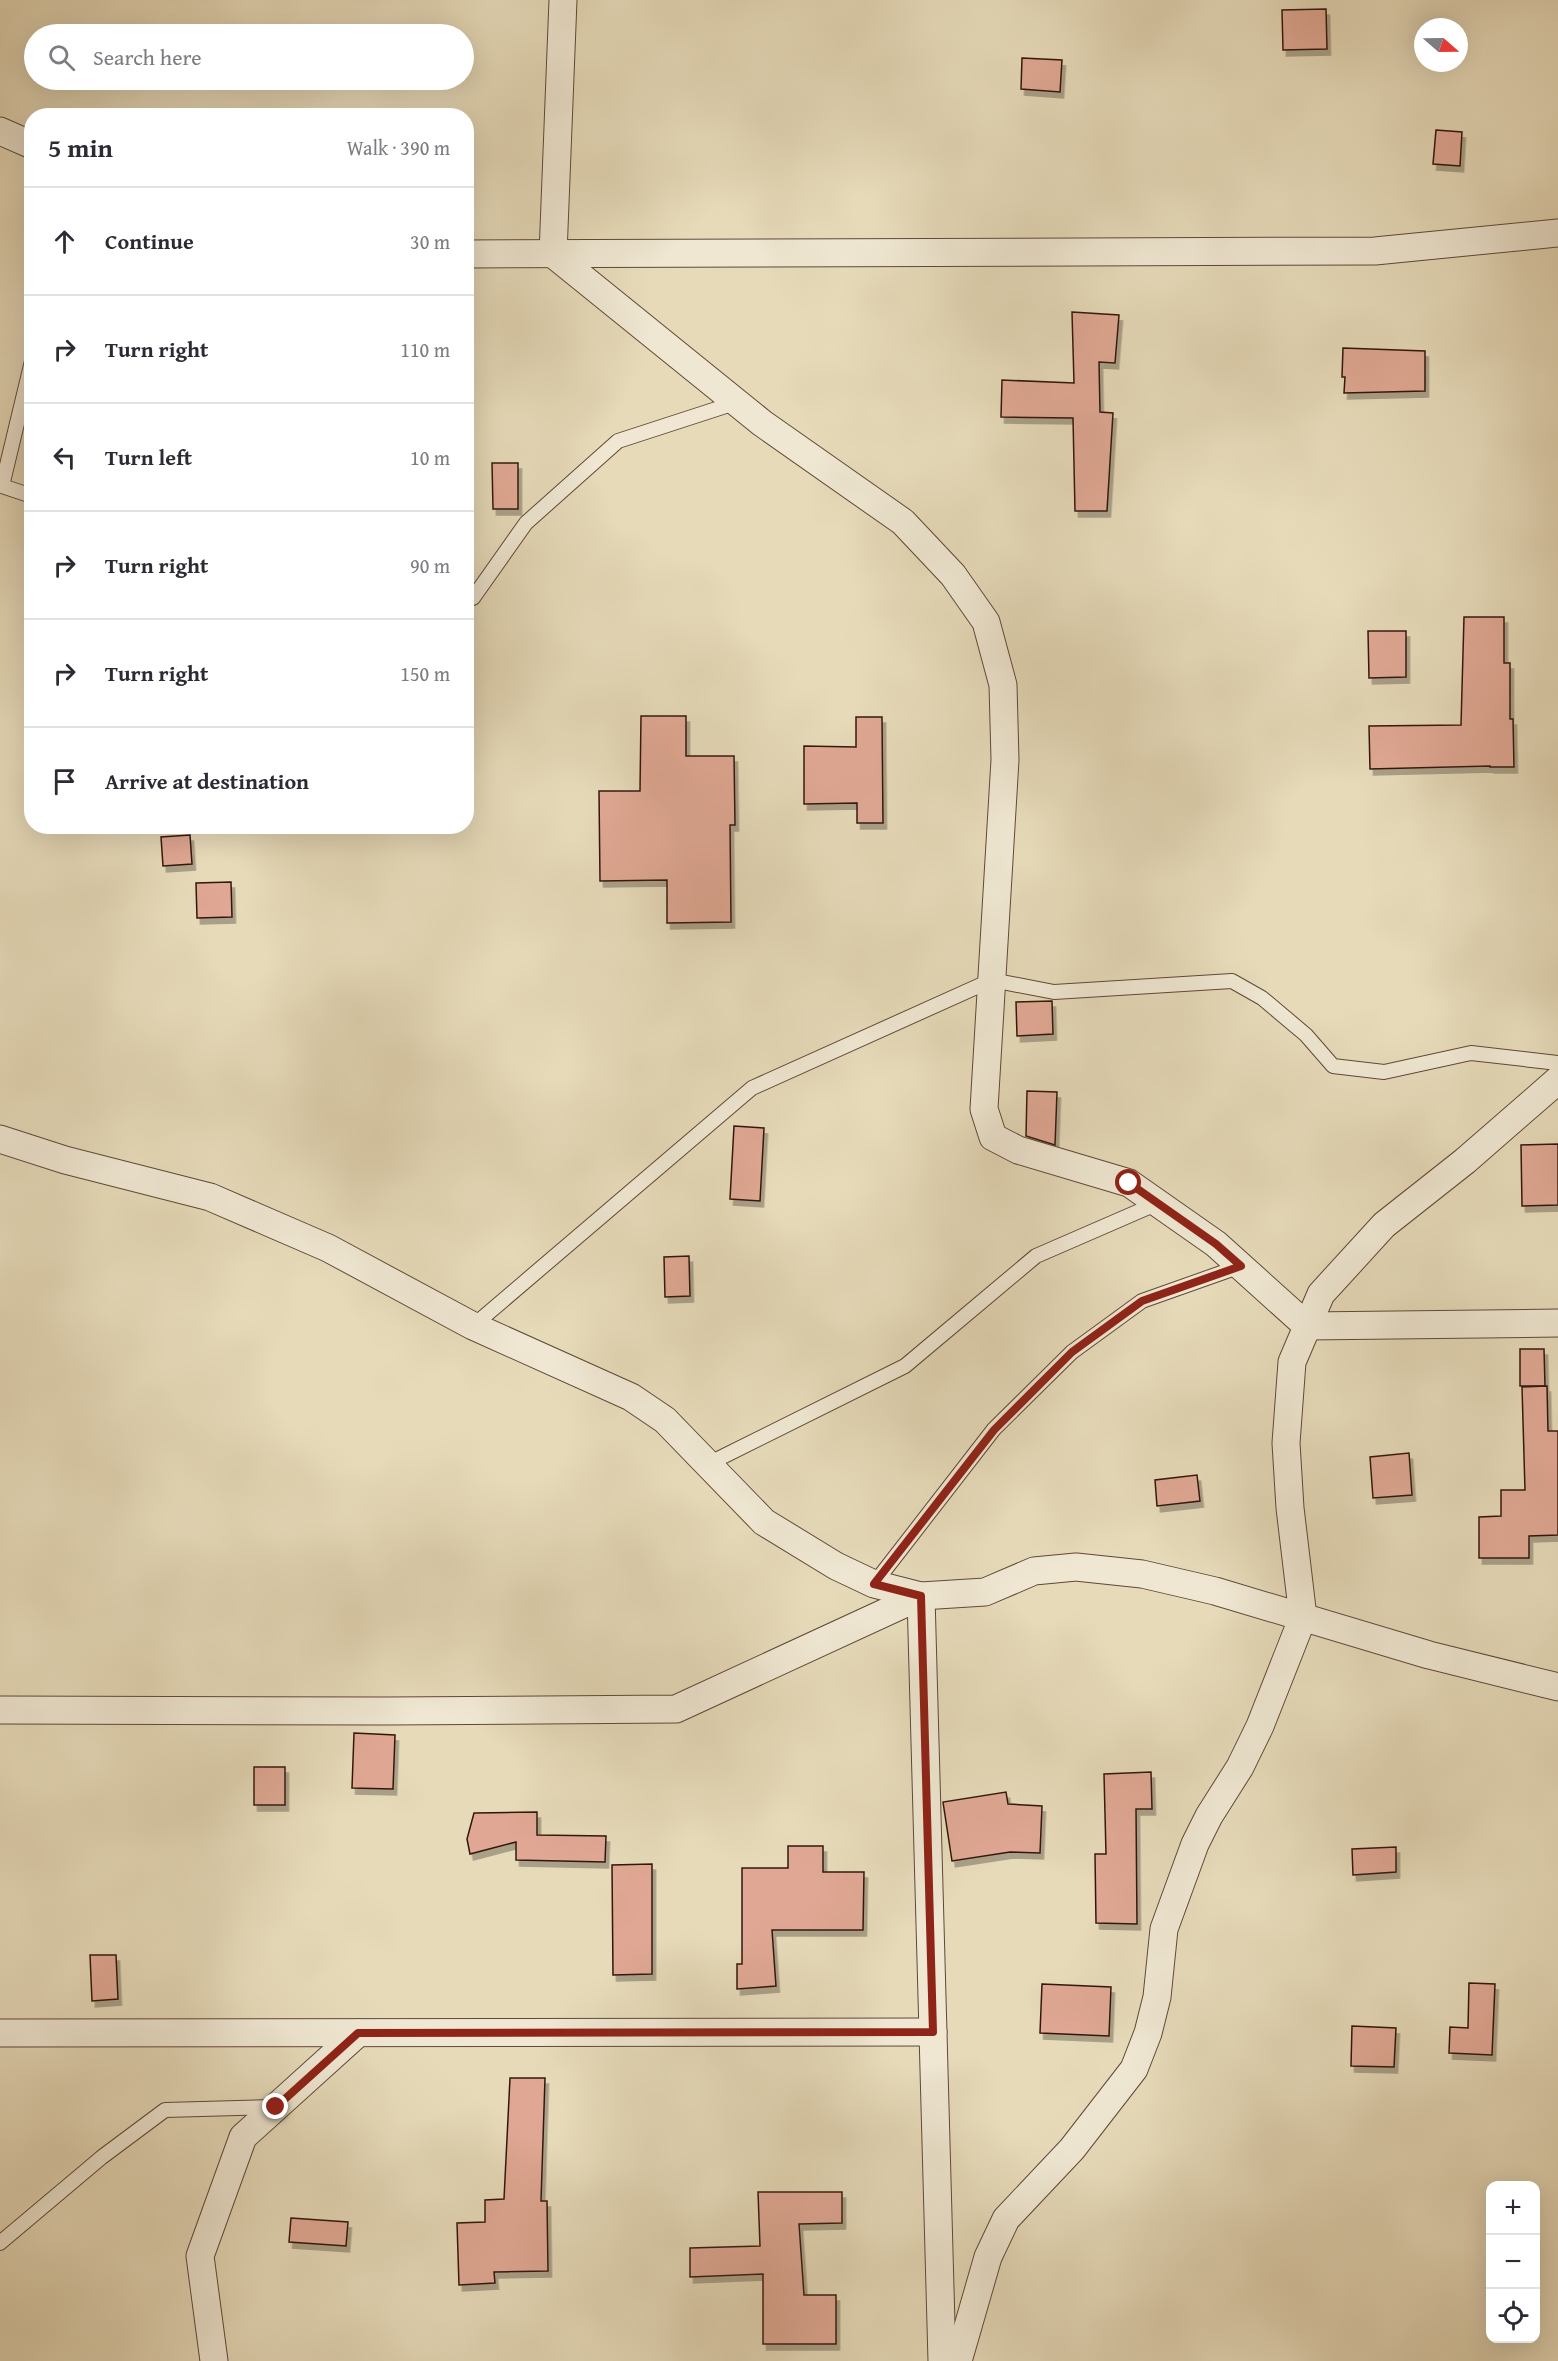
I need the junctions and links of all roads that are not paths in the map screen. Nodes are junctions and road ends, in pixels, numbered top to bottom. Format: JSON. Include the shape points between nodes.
{"nodes":[{"id":1,"x":563,"y":0,"type":"edge"},
{"id":2,"x":0,"y":131,"type":"edge"},
{"id":3,"x":24,"y":142,"type":"edge"},
{"id":4,"x":1558,"y":233,"type":"edge"},
{"id":5,"x":474,"y":254,"type":"edge"},
{"id":6,"x":553,"y":254,"type":"junction"},
{"id":7,"x":24,"y":394,"type":"edge"},
{"id":8,"x":738,"y":402,"type":"junction"},
{"id":9,"x":1,"y":490,"type":"edge"},
{"id":10,"x":24,"y":494,"type":"edge"},
{"id":11,"x":474,"y":598,"type":"edge"},
{"id":12,"x":992,"y":980,"type":"junction"},
{"id":13,"x":1558,"y":1063,"type":"edge"},
{"id":14,"x":1558,"y":1080,"type":"edge"},
{"id":15,"x":0,"y":1140,"type":"edge"},
{"id":16,"x":1158,"y":1203,"type":"junction"},
{"id":17,"x":1241,"y":1266,"type":"junction"},
{"id":18,"x":1558,"y":1323,"type":"edge"},
{"id":19,"x":473,"y":1326,"type":"junction"},
{"id":20,"x":1307,"y":1326,"type":"junction"},
{"id":21,"x":708,"y":1464,"type":"junction"},
{"id":22,"x":874,"y":1584,"type":"junction"},
{"id":23,"x":921,"y":1596,"type":"junction"},
{"id":24,"x":1303,"y":1617,"type":"junction"},
{"id":25,"x":1558,"y":1687,"type":"edge"},
{"id":26,"x":0,"y":1710,"type":"edge"},
{"id":27,"x":933,"y":2032,"type":"junction"},
{"id":28,"x":0,"y":2033,"type":"edge"},
{"id":29,"x":358,"y":2033,"type":"junction"},
{"id":30,"x":276,"y":2107,"type":"junction"},
{"id":31,"x":0,"y":2243,"type":"edge"},
{"id":32,"x":214,"y":2361,"type":"edge"},
{"id":33,"x":942,"y":2361,"type":"edge"},
{"id":34,"x":958,"y":2361,"type":"edge"}],
"edges":[{"from":1,"to":6,"type":"street"},
{"from":2,"to":3,"type":"street"},
{"from":4,"to":6,"type":"street","via":[[1375,251]]},
{"from":5,"to":6,"type":"street"},
{"from":6,"to":8,"type":"street"},
{"from":7,"to":9,"type":"lane"},
{"from":8,"to":11,"type":"lane","via":[[618,441],[526,522]]},
{"from":8,"to":12,"type":"street","via":[[903,522],[953,575],[986,622],[1003,685],[1005,760]]},
{"from":9,"to":10,"type":"lane"},
{"from":12,"to":13,"type":"lane","via":[[1054,992],[1232,981],[1262,998],[1306,1035],[1333,1066],[1384,1072],[1471,1053]]},
{"from":12,"to":16,"type":"street","via":[[984,1109],[993,1137],[1018,1150],[1129,1183]]},
{"from":12,"to":19,"type":"lane","via":[[752,1088]]},
{"from":14,"to":20,"type":"street","via":[[1384,1225],[1321,1294]]},
{"from":15,"to":19,"type":"street","via":[[210,1197],[328,1248]]},
{"from":16,"to":17,"type":"street"},
{"from":16,"to":21,"type":"lane","via":[[1036,1256],[905,1366]]},
{"from":17,"to":20,"type":"street"},
{"from":17,"to":22,"type":"lane","via":[[1142,1301],[1072,1352],[994,1430]]},
{"from":18,"to":20,"type":"street"},
{"from":19,"to":21,"type":"street","via":[[631,1397],[665,1420]]},
{"from":20,"to":24,"type":"street","via":[[1292,1362],[1286,1443]]},
{"from":21,"to":22,"type":"street","via":[[764,1522]]},
{"from":22,"to":23,"type":"street"},
{"from":23,"to":24,"type":"street","via":[[985,1593],[1034,1571],[1076,1567],[1142,1574]]},
{"from":23,"to":26,"type":"street","via":[[676,1709]]},
{"from":23,"to":27,"type":"street"},
{"from":24,"to":25,"type":"street","via":[[1429,1655]]},
{"from":24,"to":34,"type":"street","via":[[1260,1726],[1195,1844],[1164,1929],[1156,1997],[1134,2069],[1072,2149],[1006,2219],[988,2257]]},
{"from":27,"to":29,"type":"street"},
{"from":27,"to":33,"type":"street"},
{"from":28,"to":29,"type":"street"},
{"from":29,"to":30,"type":"street"},
{"from":30,"to":31,"type":"lane","via":[[165,2110]]},
{"from":30,"to":32,"type":"street","via":[[243,2137],[200,2256]]}]}
